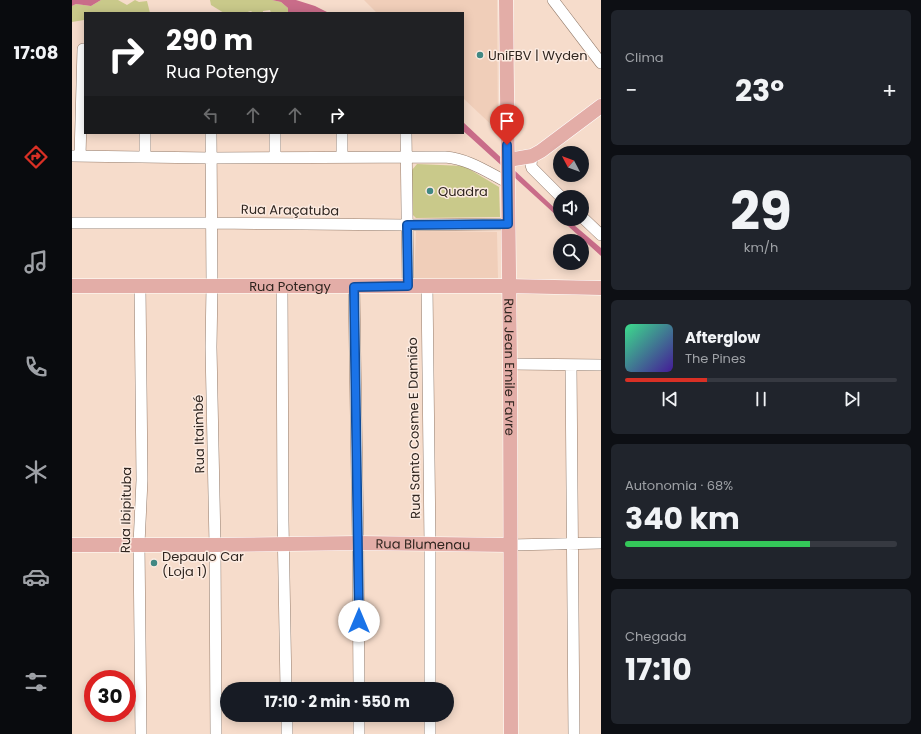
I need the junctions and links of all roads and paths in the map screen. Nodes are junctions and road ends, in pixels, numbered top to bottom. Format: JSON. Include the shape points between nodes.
{"nodes":[{"id":1,"x":553,"y":0,"type":"edge"},
{"id":2,"x":507,"y":2,"type":"edge"},
{"id":3,"x":83,"y":48,"type":"dead end"},
{"id":4,"x":601,"y":63,"type":"edge"},
{"id":5,"x":601,"y":106,"type":"edge"},
{"id":6,"x":145,"y":134,"type":"edge"},
{"id":7,"x":211,"y":134,"type":"edge"},
{"id":8,"x":275,"y":134,"type":"edge"},
{"id":9,"x":342,"y":134,"type":"edge"},
{"id":10,"x":406,"y":134,"type":"edge"},
{"id":11,"x":76,"y":156,"type":"edge"},
{"id":12,"x":145,"y":156,"type":"junction"},
{"id":13,"x":532,"y":156,"type":"junction"},
{"id":14,"x":275,"y":157,"type":"junction"},
{"id":15,"x":342,"y":157,"type":"junction"},
{"id":16,"x":211,"y":158,"type":"junction"},
{"id":17,"x":406,"y":158,"type":"junction"},
{"id":18,"x":508,"y":169,"type":"junction"},
{"id":19,"x":554,"y":190,"type":"edge"},
{"id":20,"x":212,"y":222,"type":"junction"},
{"id":21,"x":72,"y":223,"type":"edge"},
{"id":22,"x":508,"y":224,"type":"junction"},
{"id":23,"x":589,"y":224,"type":"edge"},
{"id":24,"x":407,"y":225,"type":"junction"},
{"id":25,"x":601,"y":235,"type":"edge"},
{"id":26,"x":72,"y":286,"type":"edge"},
{"id":27,"x":212,"y":286,"type":"junction"},
{"id":28,"x":282,"y":286,"type":"junction"},
{"id":29,"x":408,"y":286,"type":"junction"},
{"id":30,"x":427,"y":286,"type":"junction"},
{"id":31,"x":508,"y":286,"type":"junction"},
{"id":32,"x":140,"y":287,"type":"junction"},
{"id":33,"x":354,"y":287,"type":"junction"},
{"id":34,"x":601,"y":288,"type":"edge"},
{"id":35,"x":510,"y":364,"type":"junction"},
{"id":36,"x":571,"y":364,"type":"junction"},
{"id":37,"x":601,"y":365,"type":"edge"},
{"id":38,"x":358,"y":543,"type":"junction"},
{"id":39,"x":573,"y":543,"type":"junction"},
{"id":40,"x":139,"y":544,"type":"junction"},
{"id":41,"x":283,"y":544,"type":"junction"},
{"id":42,"x":601,"y":544,"type":"edge"},
{"id":43,"x":72,"y":545,"type":"edge"},
{"id":44,"x":215,"y":545,"type":"junction"},
{"id":45,"x":430,"y":545,"type":"junction"},
{"id":46,"x":510,"y":545,"type":"junction"},
{"id":47,"x":286,"y":682,"type":"edge"},
{"id":48,"x":359,"y":682,"type":"edge"},
{"id":49,"x":430,"y":682,"type":"edge"},
{"id":50,"x":286,"y":722,"type":"edge"},
{"id":51,"x":359,"y":722,"type":"edge"},
{"id":52,"x":430,"y":722,"type":"edge"},
{"id":53,"x":141,"y":734,"type":"edge"},
{"id":54,"x":216,"y":734,"type":"edge"},
{"id":55,"x":287,"y":734,"type":"edge"},
{"id":56,"x":359,"y":734,"type":"edge"},
{"id":57,"x":430,"y":734,"type":"edge"},
{"id":58,"x":511,"y":734,"type":"edge"},
{"id":59,"x":574,"y":734,"type":"edge"}],
"edges":[{"from":1,"to":4,"type":"street"},
{"from":2,"to":18,"type":"main road","name":"Rua Jean Emile Favre"},
{"from":3,"to":11,"type":"street"},
{"from":5,"to":13,"type":"main road"},
{"from":6,"to":12,"type":"street"},
{"from":7,"to":16,"type":"street","name":"Rua Itaimbé"},
{"from":8,"to":14,"type":"street"},
{"from":9,"to":15,"type":"street"},
{"from":10,"to":17,"type":"street"},
{"from":11,"to":12,"type":"street"},
{"from":12,"to":16,"type":"street"},
{"from":13,"to":18,"type":"main road"},
{"from":13,"to":19,"type":"street","via":[[533,170]]},
{"from":14,"to":15,"type":"street"},
{"from":14,"to":16,"type":"street"},
{"from":15,"to":17,"type":"street"},
{"from":16,"to":20,"type":"street","name":"Rua Itaimbé"},
{"from":17,"to":18,"type":"street","via":[[459,159]]},
{"from":17,"to":24,"type":"street"},
{"from":18,"to":22,"type":"main road","name":"Rua Jean Emile Favre"},
{"from":20,"to":21,"type":"street","name":"Rua Araçatuba"},
{"from":20,"to":24,"type":"street","name":"Rua Araçatuba"},
{"from":20,"to":27,"type":"street","name":"Rua Itaimbé"},
{"from":22,"to":24,"type":"street","name":"Rua Araçatuba"},
{"from":22,"to":31,"type":"main road","name":"Rua Jean Emile Favre"},
{"from":23,"to":25,"type":"street"},
{"from":24,"to":29,"type":"street"},
{"from":26,"to":32,"type":"main road","name":"Rua Potengy"},
{"from":27,"to":28,"type":"main road","name":"Rua Potengy"},
{"from":27,"to":32,"type":"main road","name":"Rua Potengy"},
{"from":27,"to":44,"type":"street","name":"Rua Itaimbé"},
{"from":28,"to":33,"type":"main road","name":"Rua Potengy"},
{"from":28,"to":41,"type":"street"},
{"from":29,"to":30,"type":"main road","name":"Rua Potengy"},
{"from":29,"to":33,"type":"main road","name":"Rua Potengy"},
{"from":30,"to":31,"type":"main road","name":"Rua Potengy"},
{"from":30,"to":45,"type":"street","name":"Rua Santo Cosme E Damião"},
{"from":31,"to":34,"type":"main road","name":"Rua Potengy"},
{"from":31,"to":35,"type":"main road","name":"Rua Jean Emile Favre"},
{"from":32,"to":40,"type":"street","name":"Rua Ibipituba","via":[[142,480]]},
{"from":33,"to":38,"type":"street"},
{"from":35,"to":36,"type":"street"},
{"from":35,"to":46,"type":"main road","name":"Rua Jean Emile Favre"},
{"from":36,"to":37,"type":"street"},
{"from":36,"to":39,"type":"street"},
{"from":38,"to":41,"type":"main road","name":"Rua Blumenau"},
{"from":38,"to":45,"type":"main road","name":"Rua Blumenau"},
{"from":38,"to":48,"type":"street"},
{"from":39,"to":42,"type":"street"},
{"from":39,"to":46,"type":"street"},
{"from":39,"to":59,"type":"street"},
{"from":40,"to":43,"type":"main road","name":"Rua Blumenau"},
{"from":40,"to":44,"type":"main road","name":"Rua Blumenau"},
{"from":40,"to":53,"type":"street","name":"Rua Ibipituba"},
{"from":41,"to":44,"type":"main road","name":"Rua Blumenau"},
{"from":41,"to":47,"type":"street"},
{"from":44,"to":54,"type":"street","name":"Rua Itaimbé"},
{"from":45,"to":46,"type":"main road","name":"Rua Blumenau","via":[[467,548]]},
{"from":45,"to":49,"type":"street","name":"Rua Santo Cosme E Damião"},
{"from":46,"to":58,"type":"main road","name":"Rua Jean Emile Favre"},
{"from":50,"to":55,"type":"street"},
{"from":51,"to":56,"type":"street"},
{"from":52,"to":57,"type":"street"}]}
